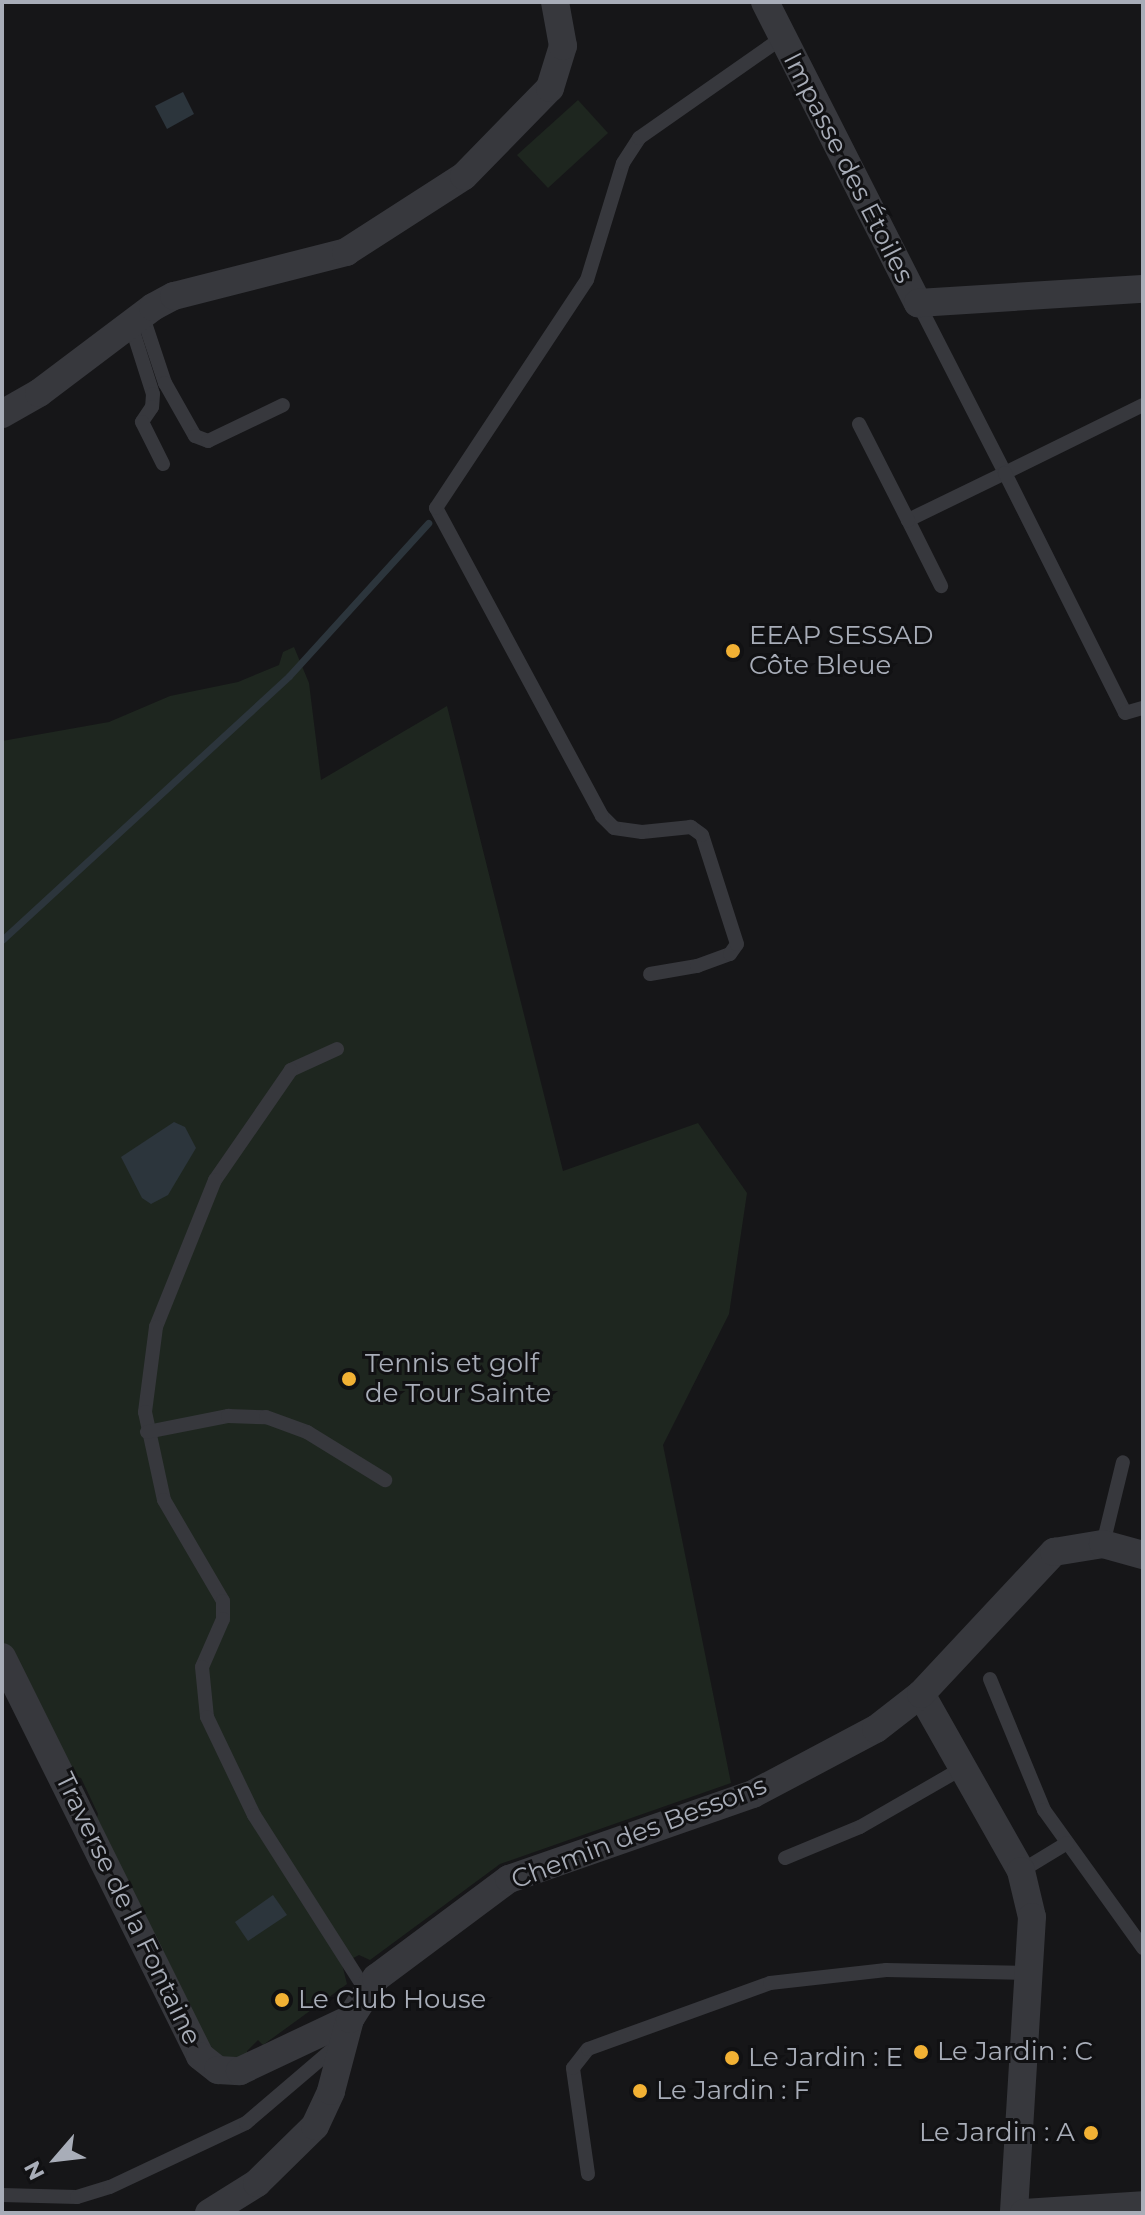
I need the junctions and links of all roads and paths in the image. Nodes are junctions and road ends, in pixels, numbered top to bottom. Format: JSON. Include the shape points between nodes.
{"nodes":[{"id":1,"x":555,"y":2,"type":"edge"},
{"id":2,"x":765,"y":2,"type":"edge"},
{"id":3,"x":782,"y":38,"type":"junction"},
{"id":4,"x":1143,"y":289,"type":"edge"},
{"id":5,"x":918,"y":303,"type":"junction"},
{"id":6,"x":137,"y":321,"type":"junction"},
{"id":7,"x":283,"y":405,"type":"dead end"},
{"id":8,"x":1143,"y":405,"type":"edge"},
{"id":9,"x":2,"y":414,"type":"edge"},
{"id":10,"x":859,"y":424,"type":"dead end"},
{"id":11,"x":163,"y":464,"type":"dead end"},
{"id":12,"x":1005,"y":473,"type":"junction"},
{"id":13,"x":908,"y":520,"type":"junction"},
{"id":14,"x":941,"y":586,"type":"dead end"},
{"id":15,"x":1143,"y":708,"type":"edge"},
{"id":16,"x":650,"y":974,"type":"dead end"},
{"id":17,"x":337,"y":1049,"type":"dead end"},
{"id":18,"x":147,"y":1432,"type":"junction"},
{"id":19,"x":1123,"y":1462,"type":"dead end"},
{"id":20,"x":385,"y":1480,"type":"dead end"},
{"id":21,"x":1103,"y":1544,"type":"junction"},
{"id":22,"x":1143,"y":1555,"type":"edge"},
{"id":23,"x":2,"y":1657,"type":"edge"},
{"id":24,"x":990,"y":1679,"type":"dead end"},
{"id":25,"x":921,"y":1694,"type":"junction"},
{"id":26,"x":961,"y":1769,"type":"junction"},
{"id":27,"x":1067,"y":1843,"type":"junction"},
{"id":28,"x":785,"y":1858,"type":"dead end"},
{"id":29,"x":1021,"y":1871,"type":"junction"},
{"id":30,"x":1143,"y":1948,"type":"edge"},
{"id":31,"x":1027,"y":1973,"type":"junction"},
{"id":32,"x":366,"y":1991,"type":"junction"},
{"id":33,"x":347,"y":2029,"type":"junction"},
{"id":34,"x":588,"y":2174,"type":"dead end"},
{"id":35,"x":2,"y":2195,"type":"edge"},
{"id":36,"x":1143,"y":2205,"type":"edge"},
{"id":37,"x":209,"y":2213,"type":"edge"},
{"id":38,"x":1014,"y":2213,"type":"edge"},
{"id":39,"x":1024,"y":2213,"type":"edge"}],
"edges":[{"from":1,"to":6,"type":"street","via":[[563,46],[550,88],[464,176],[346,252],[174,296]]},
{"from":2,"to":3,"type":"street","name":"Impasse des Étoiles"},
{"from":3,"to":5,"type":"street","name":"Impasse des Étoiles"},
{"from":3,"to":16,"type":"lane","via":[[639,138],[623,163],[587,280],[436,508],[602,816],[614,828],[642,832],[691,827],[702,835],[737,944],[730,954],[697,966]]},
{"from":4,"to":5,"type":"street","name":"Impasse des Étoiles"},
{"from":5,"to":12,"type":"lane"},
{"from":6,"to":7,"type":"lane","via":[[195,436],[208,441]]},
{"from":6,"to":9,"type":"street"},
{"from":6,"to":11,"type":"lane","via":[[153,394],[142,422]]},
{"from":8,"to":12,"type":"lane"},
{"from":10,"to":13,"type":"lane"},
{"from":12,"to":13,"type":"lane"},
{"from":12,"to":15,"type":"lane","via":[[1125,713]]},
{"from":13,"to":14,"type":"lane"},
{"from":17,"to":18,"type":"lane","via":[[291,1070],[215,1180],[156,1327],[147,1381]]},
{"from":18,"to":20,"type":"lane","via":[[228,1416],[266,1417],[307,1432]]},
{"from":18,"to":32,"type":"lane","via":[[164,1500],[223,1601],[223,1619],[202,1667],[207,1717],[254,1815]]},
{"from":19,"to":21,"type":"lane"},
{"from":21,"to":22,"type":"street","name":"Chemin des Bessons"},
{"from":21,"to":25,"type":"street","name":"Chemin des Bessons","via":[[1054,1552]]},
{"from":23,"to":33,"type":"street","name":"Traverse de la Fontaine","via":[[200,2056],[218,2070],[240,2071]]},
{"from":24,"to":27,"type":"lane","via":[[1044,1810]]},
{"from":25,"to":26,"type":"street"},
{"from":25,"to":32,"type":"street","name":"Chemin des Bessons","via":[[876,1729],[753,1794],[509,1879],[376,1978]]},
{"from":26,"to":28,"type":"lane","via":[[860,1827]]},
{"from":26,"to":29,"type":"street"},
{"from":27,"to":29,"type":"lane"},
{"from":27,"to":30,"type":"lane"},
{"from":29,"to":31,"type":"street","via":[[1032,1917]]},
{"from":31,"to":34,"type":"lane","via":[[886,1970],[770,1983],[588,2049],[573,2068]]},
{"from":31,"to":38,"type":"street"},
{"from":32,"to":33,"type":"street","name":"Chemin des Bessons"},
{"from":33,"to":35,"type":"lane","via":[[246,2123],[110,2187],[77,2197]]},
{"from":33,"to":37,"type":"street","name":"Chemin des Bessons","via":[[315,2126],[257,2183]]},
{"from":36,"to":39,"type":"street"}]}
